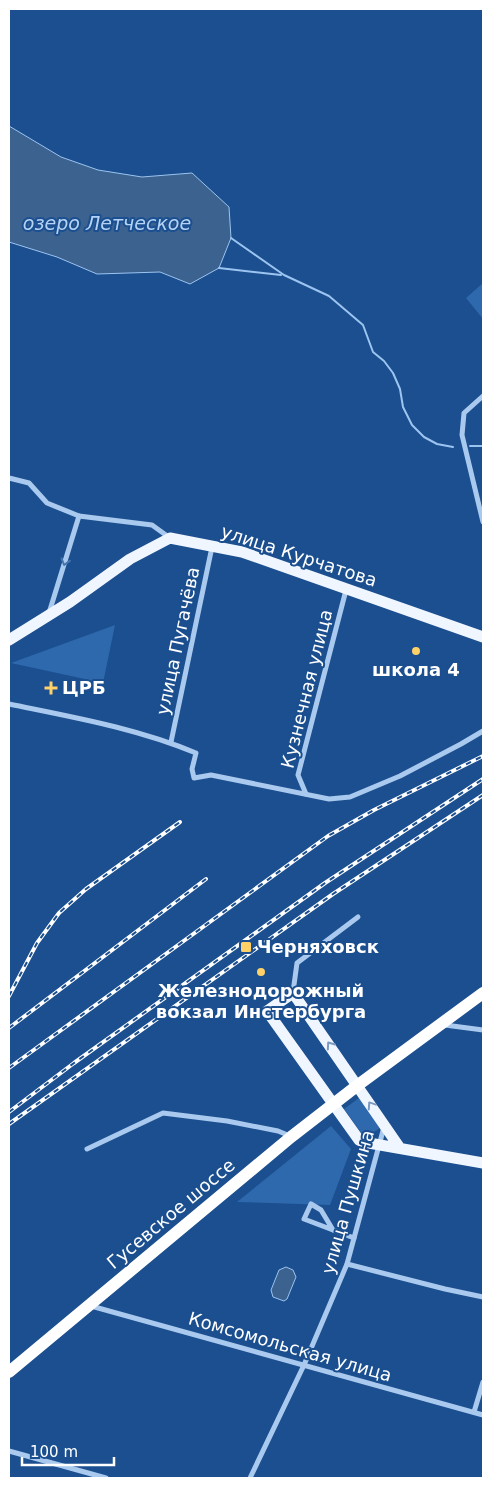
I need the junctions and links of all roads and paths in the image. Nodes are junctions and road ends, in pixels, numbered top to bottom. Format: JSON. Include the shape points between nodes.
{"nodes":[{"id":1,"x":483,"y":396,"type":"edge"},
{"id":2,"x":9,"y":478,"type":"edge"},
{"id":3,"x":80,"y":516,"type":"junction"},
{"id":4,"x":483,"y":522,"type":"edge"},
{"id":5,"x":170,"y":538,"type":"junction"},
{"id":6,"x":212,"y":545,"type":"junction"},
{"id":7,"x":346,"y":589,"type":"junction"},
{"id":8,"x":49,"y":615,"type":"junction"},
{"id":9,"x":483,"y":637,"type":"edge"},
{"id":10,"x":9,"y":640,"type":"edge"},
{"id":11,"x":9,"y":704,"type":"edge"},
{"id":12,"x":483,"y":731,"type":"edge"},
{"id":13,"x":170,"y":742,"type":"junction"},
{"id":14,"x":306,"y":794,"type":"junction"},
{"id":15,"x":358,"y":917,"type":"dead end"},
{"id":16,"x":293,"y":993,"type":"junction"},
{"id":17,"x":483,"y":993,"type":"edge"},
{"id":18,"x":440,"y":1024,"type":"junction"},
{"id":19,"x":483,"y":1030,"type":"edge"},
{"id":20,"x":358,"y":1084,"type":"junction"},
{"id":21,"x":333,"y":1104,"type":"junction"},
{"id":22,"x":384,"y":1125,"type":"junction"},
{"id":23,"x":291,"y":1137,"type":"junction"},
{"id":24,"x":378,"y":1144,"type":"junction"},
{"id":25,"x":400,"y":1148,"type":"junction"},
{"id":26,"x":87,"y":1149,"type":"dead end"},
{"id":27,"x":483,"y":1163,"type":"edge"},
{"id":28,"x":333,"y":1230,"type":"junction"},
{"id":29,"x":354,"y":1238,"type":"junction"},
{"id":30,"x":347,"y":1264,"type":"junction"},
{"id":31,"x":483,"y":1296,"type":"edge"},
{"id":32,"x":89,"y":1305,"type":"junction"},
{"id":33,"x":304,"y":1365,"type":"junction"},
{"id":34,"x":9,"y":1372,"type":"edge"},
{"id":35,"x":483,"y":1382,"type":"edge"},
{"id":36,"x":474,"y":1412,"type":"junction"},
{"id":37,"x":483,"y":1415,"type":"edge"},
{"id":38,"x":9,"y":1450,"type":"edge"},
{"id":39,"x":106,"y":1478,"type":"edge"},
{"id":40,"x":250,"y":1478,"type":"edge"}],
"edges":[{"from":1,"to":4,"type":"street","via":[[464,413],[462,435]]},
{"from":2,"to":3,"type":"street","via":[[28,484],[47,503]]},
{"from":3,"to":5,"type":"street","via":[[152,525]]},
{"from":3,"to":8,"type":"street","one_way":true},
{"from":5,"to":6,"type":"main road","name":"улица Курчатова"},
{"from":5,"to":8,"type":"main road","via":[[130,559]]},
{"from":6,"to":7,"type":"main road","name":"улица Курчатова","via":[[242,552]]},
{"from":6,"to":13,"type":"street","name":"улица Пугачёва"},
{"from":7,"to":9,"type":"main road","name":"улица Курчатова"},
{"from":7,"to":14,"type":"street","name":"Кузнечная улица","via":[[298,775]]},
{"from":8,"to":10,"type":"main road"},
{"from":11,"to":13,"type":"street","via":[[106,724]]},
{"from":12,"to":14,"type":"street","via":[[400,776],[350,797],[329,799]]},
{"from":13,"to":14,"type":"street","via":[[196,753],[192,769],[194,778],[211,775]]},
{"from":15,"to":16,"type":"street","via":[[297,963]]},
{"from":20,"to":16,"type":"main road","one_way":true},
{"from":16,"to":21,"type":"main road","via":[[268,1011]]},
{"from":17,"to":18,"type":"highway","name":"Гусевское шоссе"},
{"from":18,"to":19,"type":"street"},
{"from":18,"to":20,"type":"highway","name":"Гусевское шоссе"},
{"from":20,"to":21,"type":"highway","name":"Гусевское шоссе"},
{"from":22,"to":20,"type":"main road","one_way":true},
{"from":21,"to":23,"type":"highway","name":"Гусевское шоссе"},
{"from":21,"to":24,"type":"main road","via":[[356,1137]]},
{"from":22,"to":24,"type":"street","name":"улица Пушкина"},
{"from":22,"to":25,"type":"main road"},
{"from":23,"to":26,"type":"street","via":[[278,1131],[164,1112]]},
{"from":23,"to":32,"type":"highway","name":"Гусевское шоссе"},
{"from":24,"to":25,"type":"main road"},
{"from":24,"to":29,"type":"street","name":"улица Пушкина"},
{"from":25,"to":27,"type":"main road"},
{"from":28,"to":28,"type":"street","via":[[304,1219],[311,1204],[321,1210]]},
{"from":28,"to":29,"type":"street"},
{"from":29,"to":30,"type":"street","name":"улица Пушкина"},
{"from":30,"to":31,"type":"street"},
{"from":30,"to":33,"type":"street","name":"улица Пушкина"},
{"from":32,"to":33,"type":"street","name":"Комсомольская улица"},
{"from":32,"to":34,"type":"highway","name":"Гусевское шоссе"},
{"from":33,"to":36,"type":"street","name":"Комсомольская улица"},
{"from":33,"to":40,"type":"street","name":"улица Пушкина"},
{"from":35,"to":36,"type":"street"},
{"from":36,"to":37,"type":"street","name":"Комсомольская улица"},
{"from":38,"to":39,"type":"street"}]}
